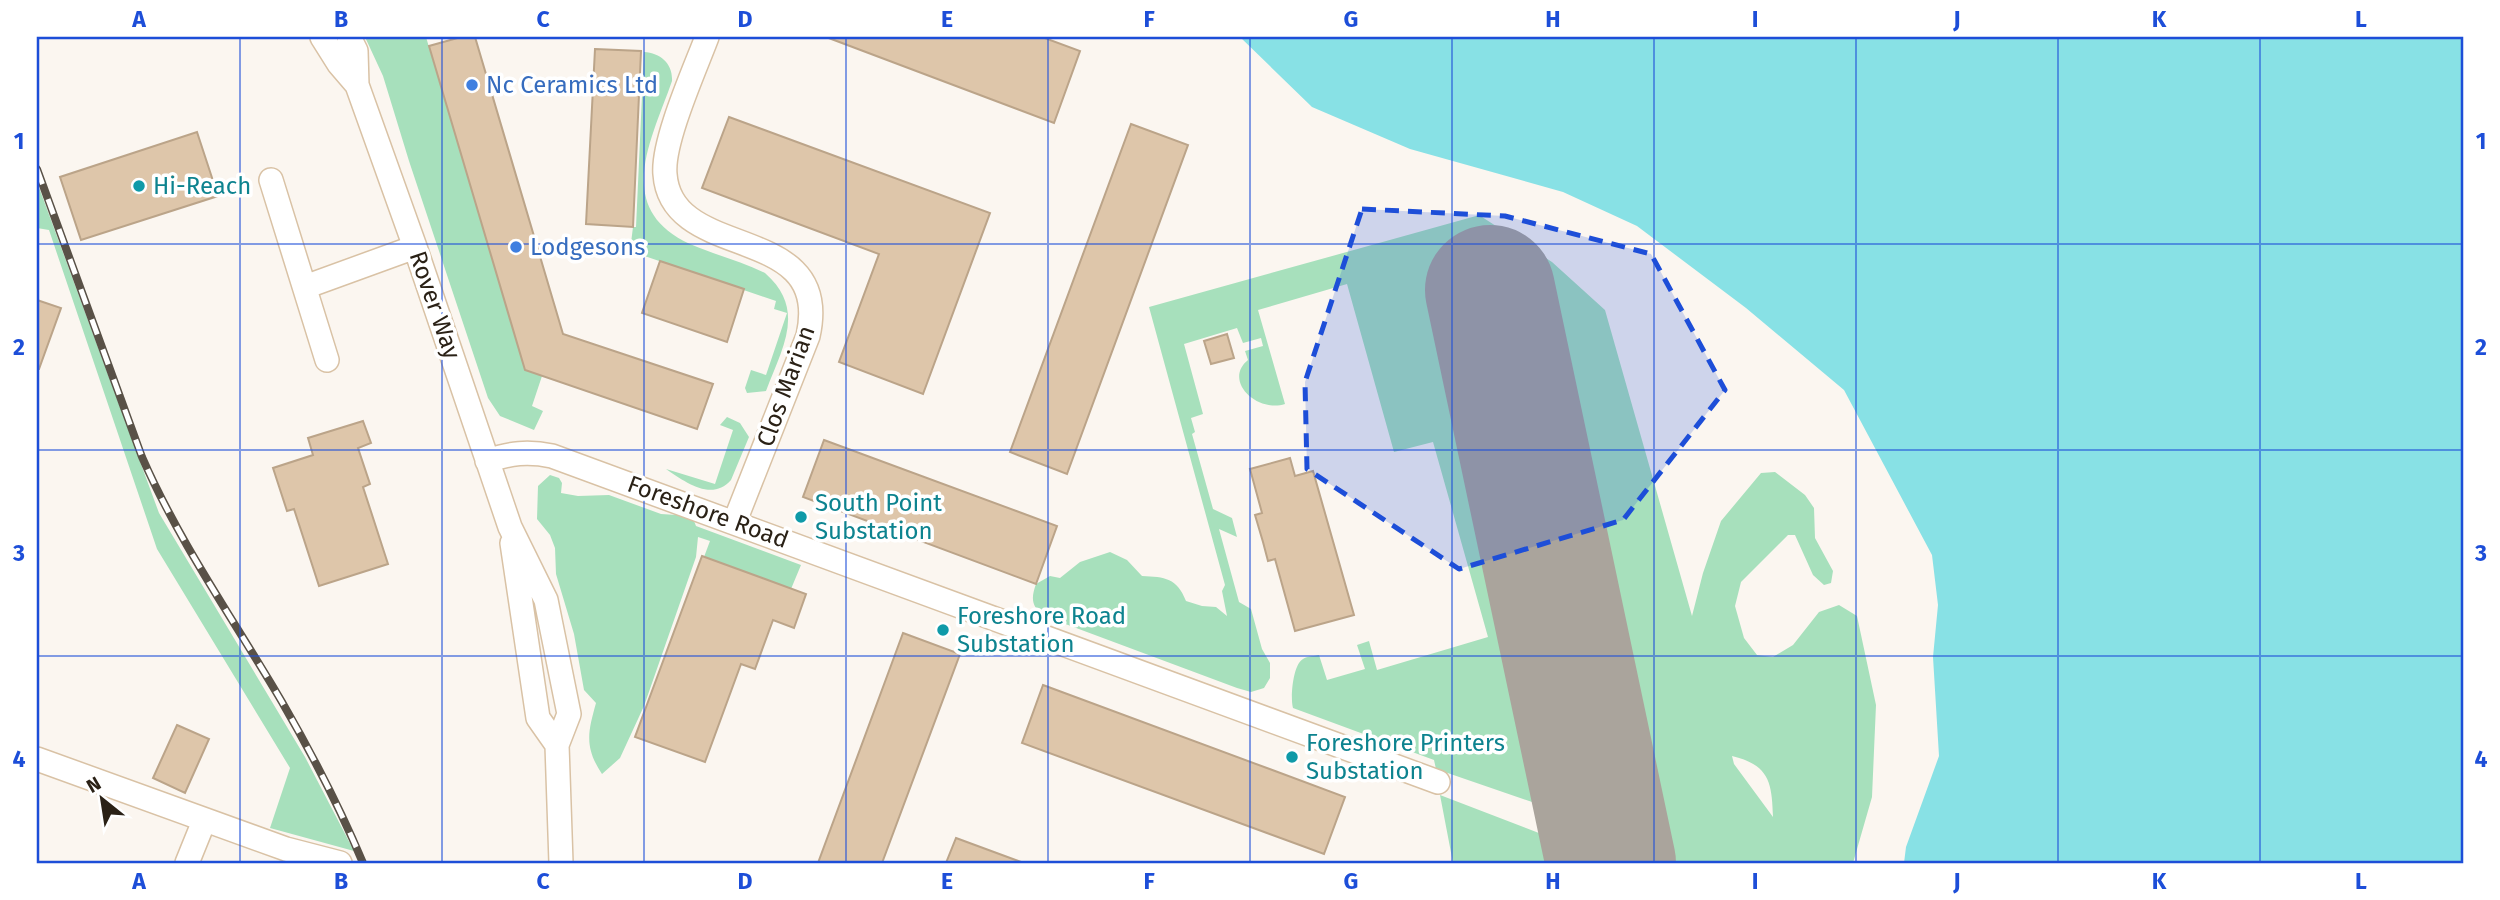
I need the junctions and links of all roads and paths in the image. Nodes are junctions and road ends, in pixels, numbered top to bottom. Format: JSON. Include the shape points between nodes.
{"nodes":[{"id":1,"x":322,"y":37,"type":"edge"},
{"id":2,"x":349,"y":37,"type":"edge"},
{"id":3,"x":708,"y":37,"type":"edge"},
{"id":4,"x":357,"y":85,"type":"junction"},
{"id":5,"x":271,"y":180,"type":"dead end"},
{"id":6,"x":415,"y":247,"type":"junction"},
{"id":7,"x":305,"y":287,"type":"junction"},
{"id":8,"x":327,"y":360,"type":"dead end"},
{"id":9,"x":487,"y":461,"type":"junction"},
{"id":10,"x":735,"y":522,"type":"junction"},
{"id":11,"x":510,"y":527,"type":"junction"},
{"id":12,"x":557,"y":745,"type":"junction"},
{"id":13,"x":37,"y":759,"type":"edge"},
{"id":14,"x":1438,"y":782,"type":"dead end"},
{"id":15,"x":204,"y":821,"type":"junction"},
{"id":16,"x":187,"y":863,"type":"edge"},
{"id":17,"x":340,"y":863,"type":"edge"},
{"id":18,"x":561,"y":863,"type":"edge"}],
"edges":[{"from":1,"to":4,"type":"street","name":"Rover Way"},
{"from":2,"to":4,"type":"street","name":"Rover Way","via":[[356,51]]},
{"from":3,"to":10,"type":"street","name":"Clos Marian","via":[[667,149],[667,186],[678,208],[696,223],[768,252],[789,266],[804,286],[811,309],[808,336]]},
{"from":4,"to":6,"type":"street","name":"Rover Way"},
{"from":5,"to":7,"type":"street"},
{"from":6,"to":7,"type":"street"},
{"from":6,"to":9,"type":"street","name":"Rover Way"},
{"from":7,"to":8,"type":"street"},
{"from":9,"to":10,"type":"street","name":"Foreshore Road","via":[[518,452],[552,456]]},
{"from":9,"to":11,"type":"street","name":"Rover Way"},
{"from":10,"to":14,"type":"street","name":"Foreshore Road"},
{"from":11,"to":12,"type":"street","via":[[538,718]]},
{"from":11,"to":12,"type":"street","via":[[547,600],[557,642],[569,714]]},
{"from":12,"to":18,"type":"street"},
{"from":13,"to":15,"type":"street"},
{"from":15,"to":16,"type":"street"},
{"from":15,"to":17,"type":"street"}]}
